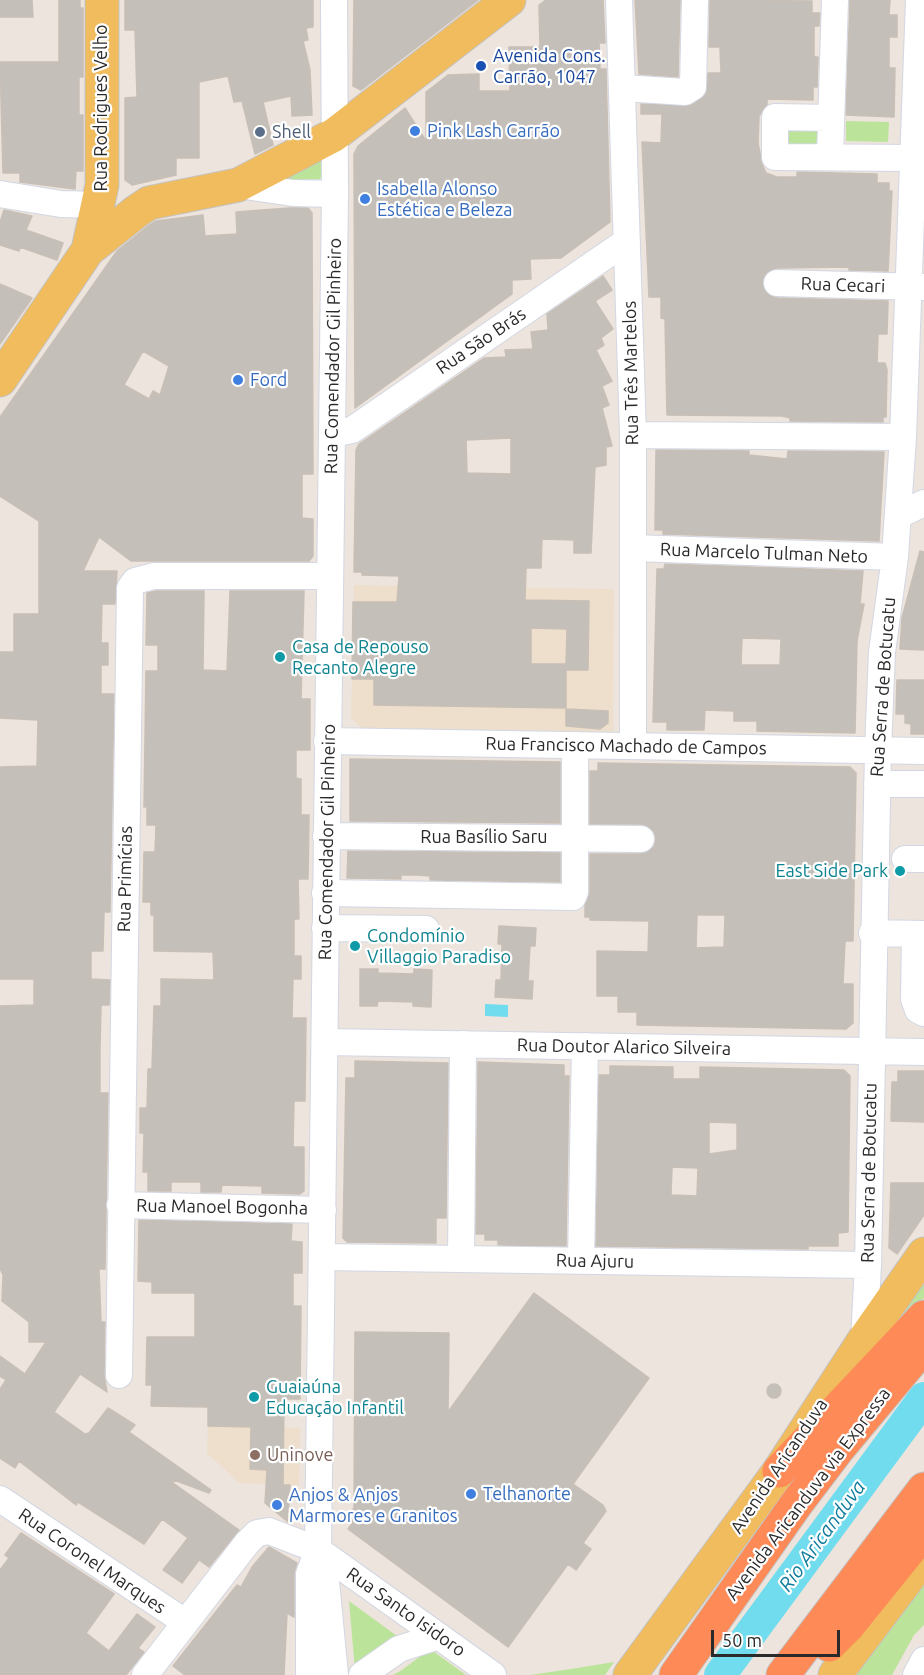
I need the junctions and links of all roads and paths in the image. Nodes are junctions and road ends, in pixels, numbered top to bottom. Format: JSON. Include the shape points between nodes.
{"nodes":[{"id":1,"x":102,"y":0,"type":"edge"},
{"id":2,"x":334,"y":0,"type":"edge"},
{"id":3,"x":509,"y":0,"type":"edge"},
{"id":4,"x":619,"y":0,"type":"edge"},
{"id":5,"x":695,"y":0,"type":"edge"},
{"id":6,"x":835,"y":0,"type":"edge"},
{"id":7,"x":918,"y":0,"type":"edge"},
{"id":8,"x":622,"y":88,"type":"junction"},
{"id":9,"x":831,"y":118,"type":"junction"},
{"id":10,"x":334,"y":135,"type":"junction"},
{"id":11,"x":917,"y":146,"type":"edge"},
{"id":12,"x":830,"y":157,"type":"junction"},
{"id":13,"x":238,"y":185,"type":"junction"},
{"id":14,"x":0,"y":194,"type":"edge"},
{"id":15,"x":335,"y":194,"type":"junction"},
{"id":16,"x":101,"y":195,"type":"junction"},
{"id":17,"x":149,"y":203,"type":"junction"},
{"id":18,"x":627,"y":241,"type":"junction"},
{"id":19,"x":88,"y":250,"type":"junction"},
{"id":20,"x":777,"y":283,"type":"dead end"},
{"id":21,"x":916,"y":287,"type":"edge"},
{"id":22,"x":0,"y":380,"type":"edge"},
{"id":23,"x":332,"y":434,"type":"junction"},
{"id":24,"x":633,"y":435,"type":"junction"},
{"id":25,"x":903,"y":437,"type":"junction"},
{"id":26,"x":924,"y":503,"type":"edge"},
{"id":27,"x":898,"y":515,"type":"junction"},
{"id":28,"x":633,"y":548,"type":"junction"},
{"id":29,"x":895,"y":557,"type":"junction"},
{"id":30,"x":330,"y":576,"type":"junction"},
{"id":31,"x":327,"y":741,"type":"junction"},
{"id":32,"x":575,"y":745,"type":"junction"},
{"id":33,"x":633,"y":746,"type":"junction"},
{"id":34,"x":878,"y":750,"type":"junction"},
{"id":35,"x":924,"y":751,"type":"edge"},
{"id":36,"x":877,"y":784,"type":"junction"},
{"id":37,"x":924,"y":784,"type":"edge"},
{"id":38,"x":326,"y":836,"type":"junction"},
{"id":39,"x":575,"y":838,"type":"junction"},
{"id":40,"x":641,"y":839,"type":"dead end"},
{"id":41,"x":900,"y":859,"type":"edge"},
{"id":42,"x":326,"y":892,"type":"junction"},
{"id":43,"x":326,"y":928,"type":"junction"},
{"id":44,"x":426,"y":929,"type":"dead end"},
{"id":45,"x":872,"y":933,"type":"junction"},
{"id":46,"x":919,"y":934,"type":"edge"},
{"id":47,"x":919,"y":962,"type":"edge"},
{"id":48,"x":924,"y":1013,"type":"edge"},
{"id":49,"x":325,"y":1042,"type":"junction"},
{"id":50,"x":463,"y":1044,"type":"junction"},
{"id":51,"x":585,"y":1046,"type":"junction"},
{"id":52,"x":872,"y":1051,"type":"junction"},
{"id":53,"x":924,"y":1052,"type":"edge"},
{"id":54,"x":120,"y":1205,"type":"junction"},
{"id":55,"x":323,"y":1210,"type":"junction"},
{"id":56,"x":924,"y":1254,"type":"edge"},
{"id":57,"x":322,"y":1257,"type":"junction"},
{"id":58,"x":461,"y":1259,"type":"junction"},
{"id":59,"x":581,"y":1261,"type":"junction"},
{"id":60,"x":868,"y":1266,"type":"junction"},
{"id":61,"x":924,"y":1317,"type":"edge"},
{"id":62,"x":864,"y":1340,"type":"junction"},
{"id":63,"x":924,"y":1346,"type":"edge"},
{"id":64,"x":118,"y":1375,"type":"dead end"},
{"id":65,"x":779,"y":1472,"type":"junction"},
{"id":66,"x":924,"y":1489,"type":"edge"},
{"id":67,"x":2,"y":1505,"type":"edge"},
{"id":68,"x":924,"y":1532,"type":"edge"},
{"id":69,"x":318,"y":1550,"type":"junction"},
{"id":70,"x":924,"y":1557,"type":"edge"},
{"id":71,"x":185,"y":1622,"type":"junction"},
{"id":72,"x":439,"y":1636,"type":"junction"},
{"id":73,"x":924,"y":1660,"type":"edge"},
{"id":74,"x":145,"y":1675,"type":"edge"},
{"id":75,"x":309,"y":1675,"type":"edge"},
{"id":76,"x":335,"y":1675,"type":"edge"},
{"id":77,"x":362,"y":1675,"type":"edge"},
{"id":78,"x":493,"y":1675,"type":"edge"},
{"id":79,"x":630,"y":1675,"type":"edge"},
{"id":80,"x":676,"y":1675,"type":"edge"},
{"id":81,"x":784,"y":1675,"type":"edge"},
{"id":82,"x":835,"y":1675,"type":"edge"},
{"id":83,"x":916,"y":1675,"type":"edge"}],
"edges":[{"from":1,"to":16,"type":"main road","name":"Rua Rodrigues Velho"},
{"from":2,"to":10,"type":"street","name":"Rua Comendador Gil Pinheiro"},
{"from":3,"to":10,"type":"main road"},
{"from":4,"to":8,"type":"street","name":"Rua Três Martelos"},
{"from":5,"to":8,"type":"street","via":[[693,87],[685,92]]},
{"from":6,"to":9,"type":"street"},
{"from":7,"to":11,"type":"street","name":"Rua Serra de Botucatu"},
{"from":8,"to":18,"type":"street","name":"Rua Três Martelos"},
{"from":9,"to":12,"type":"street"},
{"from":9,"to":12,"type":"street","via":[[776,117],[775,157]]},
{"from":10,"to":13,"type":"main road"},
{"from":10,"to":15,"type":"street","name":"Rua Comendador Gil Pinheiro"},
{"from":11,"to":12,"type":"street"},
{"from":11,"to":21,"type":"street","name":"Rua Serra de Botucatu"},
{"from":13,"to":15,"type":"street"},
{"from":13,"to":17,"type":"main road"},
{"from":14,"to":16,"type":"street","via":[[61,204]]},
{"from":15,"to":23,"type":"street","name":"Rua Comendador Gil Pinheiro"},
{"from":16,"to":17,"type":"main road"},
{"from":16,"to":19,"type":"main road","name":"Rua Rodrigues Velho"},
{"from":17,"to":19,"type":"main road"},
{"from":18,"to":23,"type":"street","name":"Rua São Brás","via":[[352,429]]},
{"from":18,"to":24,"type":"street","name":"Rua Três Martelos"},
{"from":19,"to":22,"type":"main road"},
{"from":20,"to":21,"type":"street","name":"Rua Cecari"},
{"from":21,"to":25,"type":"street","name":"Rua Serra de Botucatu"},
{"from":23,"to":30,"type":"street","name":"Rua Comendador Gil Pinheiro"},
{"from":24,"to":25,"type":"street"},
{"from":24,"to":28,"type":"street","name":"Rua Três Martelos"},
{"from":25,"to":27,"type":"street","name":"Rua Serra de Botucatu"},
{"from":26,"to":27,"type":"street"},
{"from":27,"to":29,"type":"street","name":"Rua Serra de Botucatu"},
{"from":28,"to":29,"type":"street","name":"Rua Marcelo Tulman Neto"},
{"from":28,"to":33,"type":"street","name":"Rua Três Martelos"},
{"from":29,"to":34,"type":"street","name":"Rua Serra de Botucatu","via":[[882,652]]},
{"from":30,"to":31,"type":"street","name":"Rua Comendador Gil Pinheiro"},
{"from":30,"to":54,"type":"street","name":"Rua Primícias","via":[[154,576],[135,581],[130,588]]},
{"from":31,"to":32,"type":"street","name":"Rua Francisco Machado de Campos"},
{"from":31,"to":38,"type":"street","name":"Rua Comendador Gil Pinheiro"},
{"from":32,"to":33,"type":"street","name":"Rua Francisco Machado de Campos"},
{"from":32,"to":39,"type":"street"},
{"from":33,"to":34,"type":"street","name":"Rua Francisco Machado de Campos"},
{"from":34,"to":35,"type":"street","name":"Rua Francisco Machado de Campos"},
{"from":34,"to":36,"type":"street","name":"Rua Serra de Botucatu"},
{"from":36,"to":37,"type":"street"},
{"from":36,"to":41,"type":"street","name":"Rua Serra de Botucatu"},
{"from":38,"to":39,"type":"street","name":"Rua Basílio Saru"},
{"from":38,"to":42,"type":"street","name":"Rua Comendador Gil Pinheiro"},
{"from":39,"to":40,"type":"street","name":"Rua Basílio Saru"},
{"from":39,"to":42,"type":"street","via":[[574,896]]},
{"from":41,"to":45,"type":"street","name":"Rua Serra de Botucatu"},
{"from":42,"to":43,"type":"street","name":"Rua Comendador Gil Pinheiro"},
{"from":43,"to":44,"type":"street"},
{"from":43,"to":49,"type":"street","name":"Rua Comendador Gil Pinheiro"},
{"from":45,"to":46,"type":"street"},
{"from":45,"to":52,"type":"street","name":"Rua Serra de Botucatu"},
{"from":46,"to":47,"type":"street"},
{"from":47,"to":48,"type":"street","via":[[914,999],[918,1010]]},
{"from":49,"to":50,"type":"street","name":"Rua Doutor Alarico Silveira"},
{"from":49,"to":55,"type":"street","name":"Rua Comendador Gil Pinheiro"},
{"from":50,"to":51,"type":"street","name":"Rua Doutor Alarico Silveira"},
{"from":50,"to":58,"type":"street"},
{"from":51,"to":52,"type":"street","name":"Rua Doutor Alarico Silveira"},
{"from":51,"to":59,"type":"street"},
{"from":52,"to":53,"type":"street","name":"Rua Doutor Alarico Silveira"},
{"from":52,"to":60,"type":"street","name":"Rua Serra de Botucatu"},
{"from":54,"to":55,"type":"street","name":"Rua Manoel Bogonha"},
{"from":54,"to":64,"type":"street","name":"Rua Primícias"},
{"from":55,"to":57,"type":"street","name":"Rua Comendador Gil Pinheiro"},
{"from":56,"to":62,"type":"main road","name":"Avenida Aricanduva"},
{"from":57,"to":58,"type":"street","name":"Rua Ajuru"},
{"from":57,"to":69,"type":"street","name":"Rua Comendador Gil Pinheiro"},
{"from":58,"to":59,"type":"street","name":"Rua Ajuru"},
{"from":59,"to":60,"type":"street","name":"Rua Ajuru"},
{"from":60,"to":62,"type":"street","name":"Rua Serra de Botucatu"},
{"from":61,"to":65,"type":"highway"},
{"from":62,"to":65,"type":"main road","name":"Avenida Aricanduva"},
{"from":63,"to":80,"type":"highway","name":"Avenida Aricanduva via Expressa","via":[[817,1476]]},
{"from":65,"to":79,"type":"main road","name":"Avenida Aricanduva"},
{"from":66,"to":81,"type":"highway"},
{"from":67,"to":71,"type":"street","name":"Rua Coronel Marques"},
{"from":68,"to":81,"type":"highway","via":[[849,1625],[827,1647]]},
{"from":69,"to":71,"type":"street","name":"Rua Santo Isidoro","via":[[269,1531],[257,1533]]},
{"from":69,"to":72,"type":"street","name":"Rua Santo Isidoro"},
{"from":69,"to":75,"type":"street","name":"Rua Comendador Gil Pinheiro","via":[[309,1574]]},
{"from":69,"to":76,"type":"street","name":"Rua Comendador Gil Pinheiro","via":[[326,1581]]},
{"from":70,"to":82,"type":"main road"},
{"from":71,"to":74,"type":"street","name":"Rua Santo Isidoro"},
{"from":72,"to":77,"type":"street","via":[[399,1649]]},
{"from":72,"to":78,"type":"street","name":"Rua Santo Isidoro"},
{"from":73,"to":83,"type":"street"}]}
